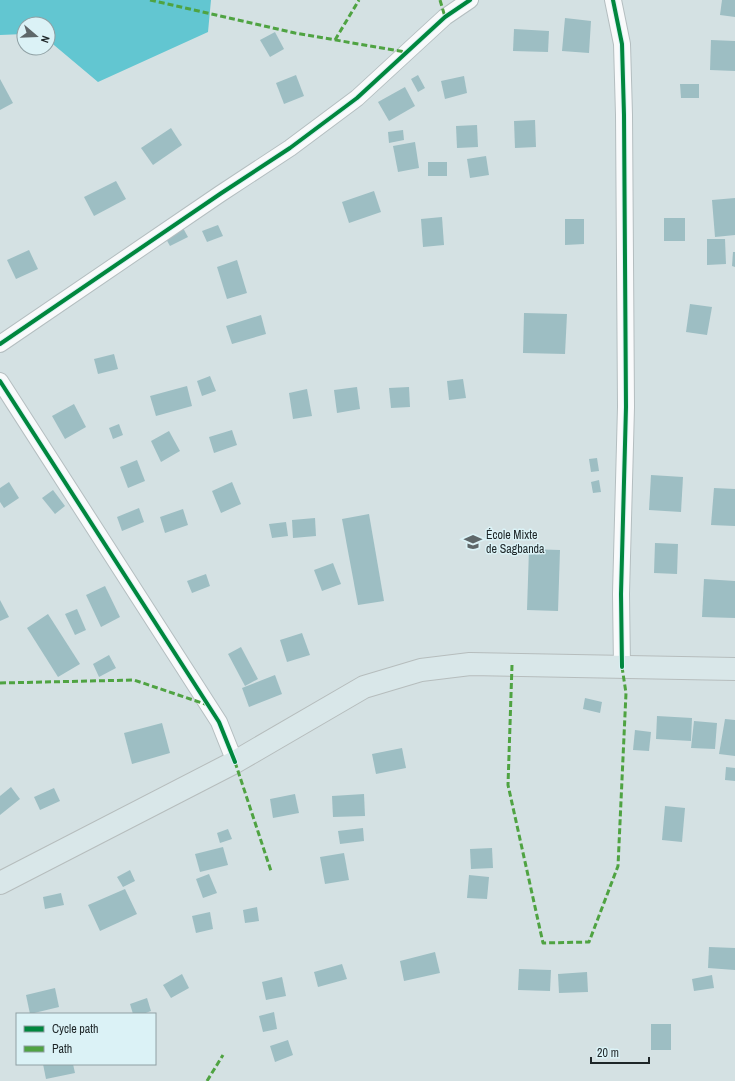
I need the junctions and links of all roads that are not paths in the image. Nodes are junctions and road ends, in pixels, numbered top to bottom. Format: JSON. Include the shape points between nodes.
{"nodes":[{"id":1,"x":470,"y":0,"type":"edge"},
{"id":2,"x":613,"y":0,"type":"edge"},
{"id":3,"x":0,"y":344,"type":"edge"},
{"id":4,"x":0,"y":381,"type":"edge"},
{"id":5,"x":622,"y":667,"type":"junction"},
{"id":6,"x":735,"y":669,"type":"edge"},
{"id":7,"x":235,"y":762,"type":"junction"},
{"id":8,"x":0,"y":883,"type":"edge"}],
"edges":[{"from":1,"to":3,"type":"street","via":[[445,17],[357,98],[290,148]]},
{"from":2,"to":5,"type":"street","via":[[622,44],[624,115],[626,407],[621,594]]},
{"from":4,"to":7,"type":"street","via":[[219,722]]},
{"from":5,"to":6,"type":"main road"},
{"from":5,"to":7,"type":"main road","via":[[470,664],[421,670],[364,687]]},
{"from":7,"to":8,"type":"main road"}]}
